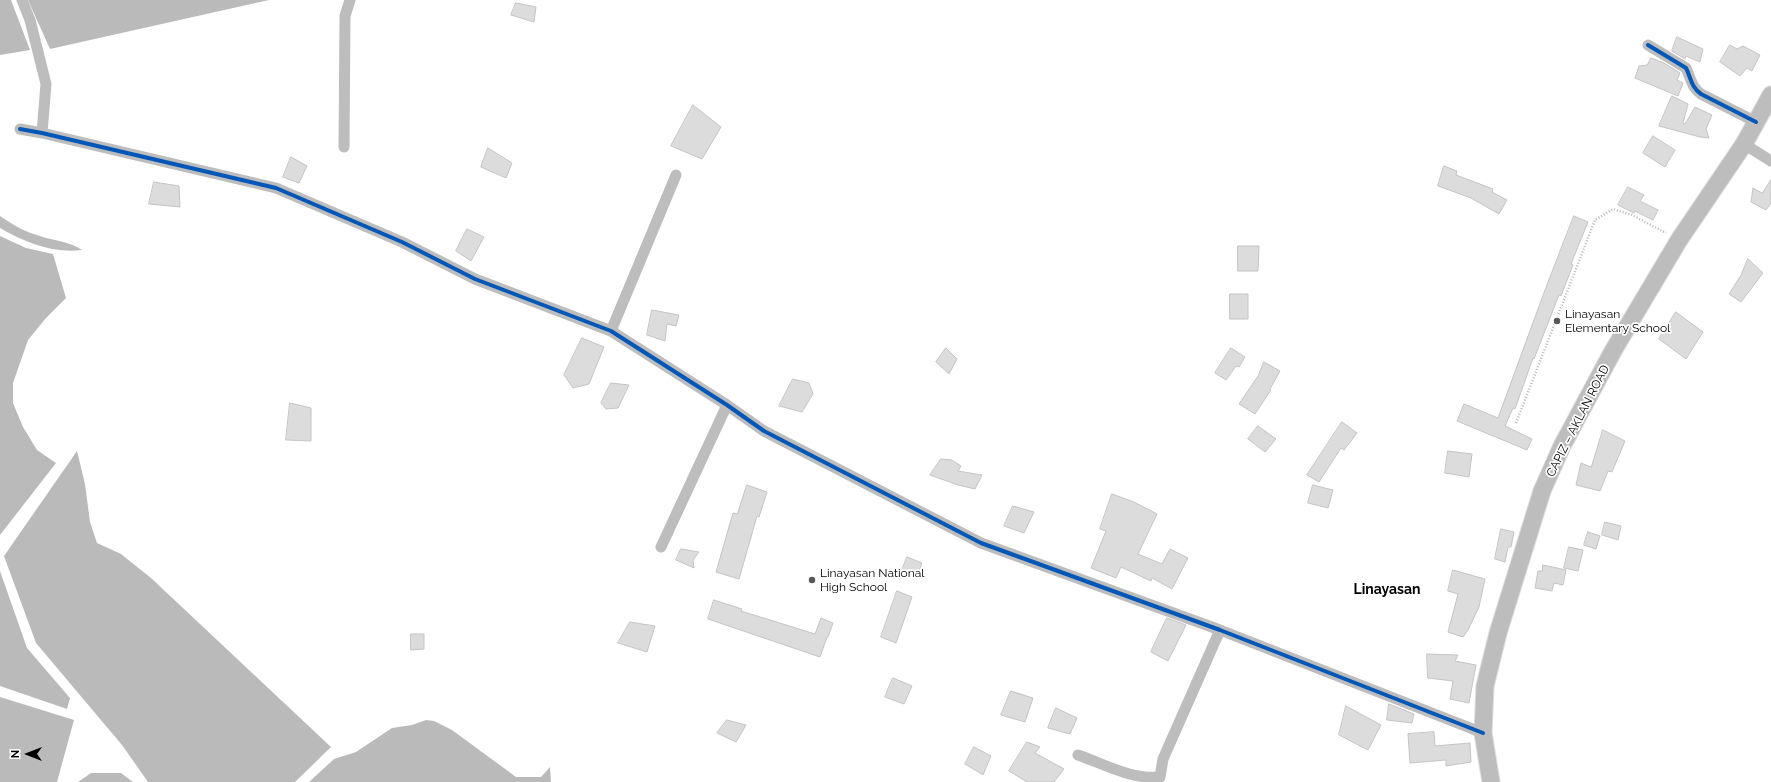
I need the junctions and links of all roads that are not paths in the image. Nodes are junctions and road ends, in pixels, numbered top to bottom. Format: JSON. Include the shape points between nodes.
{"nodes":[{"id":1,"x":22,"y":0,"type":"edge"},
{"id":2,"x":350,"y":0,"type":"edge"},
{"id":3,"x":1648,"y":45,"type":"dead end"},
{"id":4,"x":1771,"y":95,"type":"edge"},
{"id":5,"x":1756,"y":122,"type":"junction"},
{"id":6,"x":20,"y":129,"type":"dead end"},
{"id":7,"x":42,"y":133,"type":"junction"},
{"id":8,"x":1744,"y":144,"type":"junction"},
{"id":9,"x":344,"y":147,"type":"dead end"},
{"id":10,"x":1771,"y":162,"type":"edge"},
{"id":11,"x":676,"y":175,"type":"dead end"},
{"id":12,"x":611,"y":331,"type":"junction"},
{"id":13,"x":727,"y":405,"type":"junction"},
{"id":14,"x":661,"y":547,"type":"dead end"},
{"id":15,"x":1220,"y":630,"type":"junction"},
{"id":16,"x":1483,"y":733,"type":"junction"},
{"id":17,"x":1078,"y":755,"type":"dead end"},
{"id":18,"x":1491,"y":782,"type":"edge"}],
"edges":[{"from":1,"to":7,"type":"street","via":[[30,20],[46,84]]},
{"from":2,"to":9,"type":"street","via":[[345,16]]},
{"from":3,"to":5,"type":"street","via":[[1686,68],[1695,90]]},
{"from":4,"to":5,"type":"main road","name":"CAPIZ – AKLAN ROAD"},
{"from":5,"to":8,"type":"main road","name":"CAPIZ – AKLAN ROAD"},
{"from":6,"to":7,"type":"street"},
{"from":7,"to":12,"type":"street","via":[[276,188],[402,242],[475,279]]},
{"from":8,"to":10,"type":"street"},
{"from":8,"to":16,"type":"main road","name":"CAPIZ – AKLAN ROAD","via":[[1678,240],[1562,446],[1542,491],[1485,686]]},
{"from":11,"to":12,"type":"street"},
{"from":12,"to":13,"type":"street"},
{"from":13,"to":14,"type":"street"},
{"from":13,"to":15,"type":"street","via":[[764,431],[981,543]]},
{"from":15,"to":16,"type":"street"},
{"from":15,"to":17,"type":"street","via":[[1163,759],[1160,777],[1147,778]]},
{"from":16,"to":18,"type":"main road","name":"CAPIZ – AKLAN ROAD"}]}
